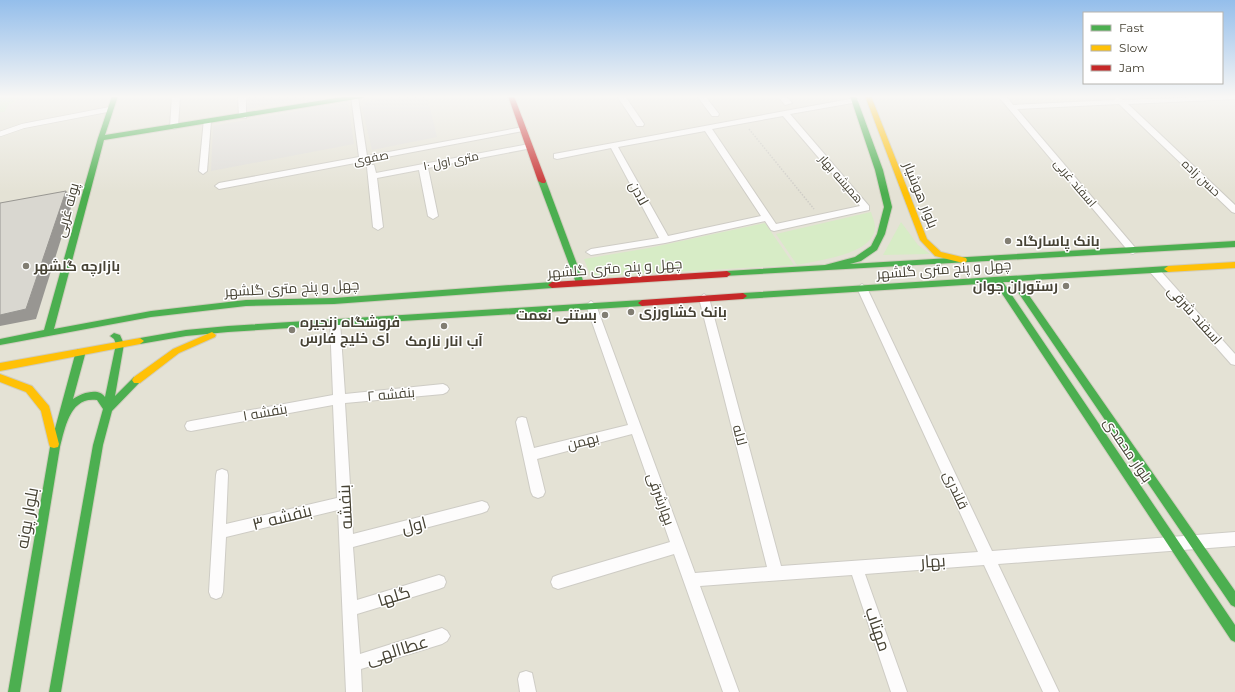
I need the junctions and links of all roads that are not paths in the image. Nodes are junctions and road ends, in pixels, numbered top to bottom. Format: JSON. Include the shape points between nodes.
{"nodes":[{"id":1,"x":16,"y":128,"type":"edge"},
{"id":2,"x":104,"y":128,"type":"edge"},
{"id":3,"x":165,"y":128,"type":"edge"},
{"id":4,"x":206,"y":128,"type":"edge"},
{"id":5,"x":361,"y":128,"type":"edge"},
{"id":6,"x":705,"y":128,"type":"edge"},
{"id":7,"x":707,"y":128,"type":"edge"},
{"id":8,"x":798,"y":128,"type":"edge"},
{"id":9,"x":864,"y":128,"type":"edge"},
{"id":10,"x":880,"y":128,"type":"edge"},
{"id":11,"x":1030,"y":128,"type":"edge"},
{"id":12,"x":1148,"y":128,"type":"edge"},
{"id":13,"x":523,"y":129,"type":"joint"},
{"id":14,"x":0,"y":134,"type":"edge"},
{"id":15,"x":101,"y":138,"type":"junction"},
{"id":16,"x":613,"y":145,"type":"junction"},
{"id":17,"x":529,"y":146,"type":"junction"},
{"id":18,"x":557,"y":156,"type":"dead end"},
{"id":19,"x":363,"y":159,"type":"junction"},
{"id":20,"x":423,"y":166,"type":"junction"},
{"id":21,"x":203,"y":171,"type":"dead end"},
{"id":22,"x":219,"y":186,"type":"dead end"},
{"id":23,"x":888,"y":206,"type":"junction"},
{"id":24,"x":910,"y":207,"type":"junction"},
{"id":25,"x":1235,"y":210,"type":"edge"},
{"id":26,"x":434,"y":216,"type":"dead end"},
{"id":27,"x":896,"y":216,"type":"dead end"},
{"id":28,"x":906,"y":216,"type":"dead end"},
{"id":29,"x":766,"y":218,"type":"junction"},
{"id":30,"x":378,"y":227,"type":"dead end"},
{"id":31,"x":665,"y":240,"type":"junction"},
{"id":32,"x":1235,"y":244,"type":"edge"},
{"id":33,"x":1133,"y":251,"type":"junction"},
{"id":34,"x":591,"y":252,"type":"dead end"},
{"id":35,"x":963,"y":260,"type":"junction"},
{"id":36,"x":1235,"y":265,"type":"edge"},
{"id":37,"x":818,"y":270,"type":"junction"},
{"id":38,"x":1154,"y":270,"type":"junction"},
{"id":39,"x":1013,"y":279,"type":"junction"},
{"id":40,"x":997,"y":280,"type":"junction"},
{"id":41,"x":580,"y":283,"type":"junction"},
{"id":42,"x":862,"y":288,"type":"junction"},
{"id":43,"x":704,"y":298,"type":"junction"},
{"id":44,"x":334,"y":301,"type":"junction"},
{"id":45,"x":1013,"y":304,"type":"junction"},
{"id":46,"x":1031,"y":304,"type":"junction"},
{"id":47,"x":591,"y":305,"type":"junction"},
{"id":48,"x":273,"y":312,"type":"dead end"},
{"id":49,"x":335,"y":322,"type":"junction"},
{"id":50,"x":125,"y":329,"type":"dead end"},
{"id":51,"x":228,"y":329,"type":"junction"},
{"id":52,"x":48,"y":332,"type":"junction"},
{"id":53,"x":102,"y":335,"type":"junction"},
{"id":54,"x":56,"y":338,"type":"junction"},
{"id":55,"x":0,"y":342,"type":"edge"},
{"id":56,"x":120,"y":344,"type":"junction"},
{"id":57,"x":0,"y":350,"type":"edge"},
{"id":58,"x":81,"y":351,"type":"junction"},
{"id":59,"x":50,"y":357,"type":"junction"},
{"id":60,"x":1235,"y":361,"type":"edge"},
{"id":61,"x":0,"y":367,"type":"edge"},
{"id":62,"x":0,"y":378,"type":"edge"},
{"id":63,"x":443,"y":389,"type":"dead end"},
{"id":64,"x":339,"y":399,"type":"junction"},
{"id":65,"x":108,"y":409,"type":"junction"},
{"id":66,"x":63,"y":416,"type":"junction"},
{"id":67,"x":522,"y":422,"type":"dead end"},
{"id":68,"x":191,"y":426,"type":"dead end"},
{"id":69,"x":636,"y":428,"type":"junction"},
{"id":70,"x":55,"y":447,"type":"junction"},
{"id":71,"x":530,"y":454,"type":"junction"},
{"id":72,"x":222,"y":475,"type":"dead end"},
{"id":73,"x":538,"y":492,"type":"dead end"},
{"id":74,"x":344,"y":502,"type":"junction"},
{"id":75,"x":482,"y":507,"type":"dead end"},
{"id":76,"x":220,"y":532,"type":"junction"},
{"id":77,"x":1235,"y":539,"type":"edge"},
{"id":78,"x":346,"y":542,"type":"junction"},
{"id":79,"x":1195,"y":542,"type":"junction"},
{"id":80,"x":1174,"y":544,"type":"junction"},
{"id":81,"x":678,"y":546,"type":"junction"},
{"id":82,"x":988,"y":557,"type":"junction"},
{"id":83,"x":856,"y":567,"type":"junction"},
{"id":84,"x":776,"y":572,"type":"junction"},
{"id":85,"x":691,"y":580,"type":"junction"},
{"id":86,"x":439,"y":582,"type":"dead end"},
{"id":87,"x":558,"y":582,"type":"dead end"},
{"id":88,"x":216,"y":592,"type":"dead end"},
{"id":89,"x":1235,"y":601,"type":"edge"},
{"id":90,"x":350,"y":609,"type":"junction"},
{"id":91,"x":442,"y":636,"type":"dead end"},
{"id":92,"x":1235,"y":636,"type":"edge"},
{"id":93,"x":353,"y":664,"type":"junction"},
{"id":94,"x":14,"y":692,"type":"edge"},
{"id":95,"x":55,"y":692,"type":"edge"},
{"id":96,"x":354,"y":692,"type":"edge"},
{"id":97,"x":731,"y":692,"type":"edge"},
{"id":98,"x":899,"y":692,"type":"edge"},
{"id":99,"x":1051,"y":692,"type":"edge"}],
"edges":[{"from":1,"to":14,"type":"lane"},
{"from":2,"to":15,"type":"main road","name":"پونه غربی"},
{"from":3,"to":15,"type":"main road"},
{"from":4,"to":21,"type":"street"},
{"from":5,"to":19,"type":"street"},
{"from":6,"to":16,"type":"street"},
{"from":7,"to":29,"type":"street"},
{"from":8,"to":29,"type":"street","name":"همیشه بهار","via":[[866,208],[774,228]]},
{"from":9,"to":23,"type":"main road"},
{"from":10,"to":24,"type":"main road","name":"بلوار هوشیار"},
{"from":11,"to":33,"type":"street","name":"اسفند غربی"},
{"from":12,"to":25,"type":"street","name":"حسن زاده"},
{"from":13,"to":17,"type":"main road"},
{"from":13,"to":19,"type":"street","name":"صفوی"},
{"from":15,"to":52,"type":"main road","name":"پونه غربی"},
{"from":16,"to":18,"type":"street"},
{"from":16,"to":31,"type":"street","name":"لادن"},
{"from":17,"to":20,"type":"street","name":"۱۰ متری اول"},
{"from":17,"to":41,"type":"main road"},
{"from":19,"to":22,"type":"street","name":"صفوی"},
{"from":20,"to":26,"type":"street"},
{"from":20,"to":30,"type":"street","name":"۱۰ متری اول","via":[[372,172]]},
{"from":23,"to":27,"type":"main road"},
{"from":23,"to":37,"type":"main road","via":[[874,248],[863,256]]},
{"from":24,"to":28,"type":"main road"},
{"from":24,"to":35,"type":"main road","name":"بلوار هوشیار","via":[[928,245],[938,254]]},
{"from":29,"to":31,"type":"street"},
{"from":31,"to":34,"type":"street"},
{"from":32,"to":33,"type":"main road","name":"چهل و پنج متری گلشهر"},
{"from":33,"to":35,"type":"main road","name":"چهل و پنج متری گلشهر"},
{"from":35,"to":37,"type":"main road","name":"چهل و پنج متری گلشهر"},
{"from":36,"to":38,"type":"main road","name":"چهل و پنج متری گلشهر"},
{"from":37,"to":41,"type":"main road","name":"چهل و پنج متری گلشهر"},
{"from":38,"to":39,"type":"main road","name":"چهل و پنج متری گلشهر"},
{"from":38,"to":60,"type":"street","name":"اسفند شرقی"},
{"from":39,"to":40,"type":"main road","name":"چهل و پنج متری گلشهر"},
{"from":39,"to":46,"type":"main road","name":"بلوار محمدی"},
{"from":40,"to":42,"type":"main road","name":"چهل و پنج متری گلشهر"},
{"from":40,"to":45,"type":"main road","name":"بلوار محمدی"},
{"from":41,"to":44,"type":"main road","name":"چهل و پنج متری گلشهر"},
{"from":42,"to":43,"type":"main road","name":"چهل و پنج متری گلشهر"},
{"from":42,"to":82,"type":"street","name":"قلندری"},
{"from":43,"to":47,"type":"main road","name":"چهل و پنج متری گلشهر"},
{"from":43,"to":84,"type":"street","name":"لاله"},
{"from":44,"to":48,"type":"main road","via":[[303,309]]},
{"from":44,"to":52,"type":"main road","name":"چهل و پنج متری گلشهر","via":[[198,307]]},
{"from":45,"to":46,"type":"main road","via":[[1021,299]]},
{"from":45,"to":80,"type":"main road","name":"بلوار محمدی"},
{"from":46,"to":79,"type":"main road","name":"بلوار محمدی"},
{"from":47,"to":49,"type":"main road","name":"چهل و پنج متری گلشهر"},
{"from":47,"to":69,"type":"street","name":"بهارشرقی"},
{"from":49,"to":51,"type":"main road","name":"چهل و پنج متری گلشهر"},
{"from":49,"to":64,"type":"street","name":"بنفشه"},
{"from":50,"to":53,"type":"main road"},
{"from":51,"to":56,"type":"main road","name":"چهل و پنج متری گلشهر","via":[[139,336]]},
{"from":51,"to":65,"type":"main road","via":[[197,341],[162,360],[142,375]]},
{"from":52,"to":55,"type":"main road","name":"چهل و پنج متری گلشهر"},
{"from":53,"to":54,"type":"main road","via":[[87,332]]},
{"from":53,"to":56,"type":"main road","via":[[117,337]]},
{"from":53,"to":58,"type":"main road"},
{"from":54,"to":57,"type":"main road"},
{"from":54,"to":59,"type":"main road"},
{"from":56,"to":58,"type":"main road","name":"چهل و پنج متری گلشهر"},
{"from":56,"to":65,"type":"main road"},
{"from":58,"to":59,"type":"main road","name":"چهل و پنج متری گلشهر"},
{"from":58,"to":66,"type":"main road","name":"بلوار پونه"},
{"from":59,"to":61,"type":"main road","name":"چهل و پنج متری گلشهر"},
{"from":62,"to":70,"type":"main road","via":[[29,390],[46,409]]},
{"from":63,"to":64,"type":"street","name":"بنفشه ۲"},
{"from":64,"to":68,"type":"street","name":"بنفشه ۱"},
{"from":64,"to":74,"type":"street","name":"بنفشه"},
{"from":65,"to":66,"type":"main road","via":[[100,397],[89,395],[71,405]]},
{"from":65,"to":95,"type":"main road","via":[[87,502]]},
{"from":66,"to":70,"type":"main road","name":"بلوار پونه"},
{"from":67,"to":71,"type":"street"},
{"from":69,"to":71,"type":"street","name":"بهمن"},
{"from":69,"to":81,"type":"street","name":"بهارشرقی"},
{"from":70,"to":94,"type":"main road","name":"بلوار پونه"},
{"from":71,"to":73,"type":"street"},
{"from":72,"to":76,"type":"street"},
{"from":74,"to":76,"type":"street","name":"بنفشه ۳"},
{"from":74,"to":78,"type":"street","name":"بنفشه"},
{"from":75,"to":78,"type":"street","name":"اول"},
{"from":76,"to":88,"type":"street"},
{"from":77,"to":79,"type":"street"},
{"from":78,"to":90,"type":"street","name":"بنفشه"},
{"from":79,"to":80,"type":"street","name":"بهار"},
{"from":79,"to":89,"type":"main road","name":"بلوار محمدی"},
{"from":80,"to":82,"type":"street","name":"بهار"},
{"from":80,"to":92,"type":"main road","name":"بلوار محمدی"},
{"from":81,"to":85,"type":"street","name":"بهارشرقی"},
{"from":81,"to":87,"type":"street"},
{"from":82,"to":83,"type":"street","name":"بهار"},
{"from":82,"to":99,"type":"street","name":"قلندری"},
{"from":83,"to":84,"type":"street","name":"بهار"},
{"from":83,"to":98,"type":"street","name":"مهتاب"},
{"from":84,"to":85,"type":"street","name":"بهار"},
{"from":85,"to":97,"type":"street","name":"بهارشرقی"},
{"from":86,"to":90,"type":"street","name":"گلها"},
{"from":90,"to":93,"type":"street","name":"بنفشه"},
{"from":91,"to":93,"type":"street","name":"عطاالهی"},
{"from":93,"to":96,"type":"street","name":"بنفشه"}]}
